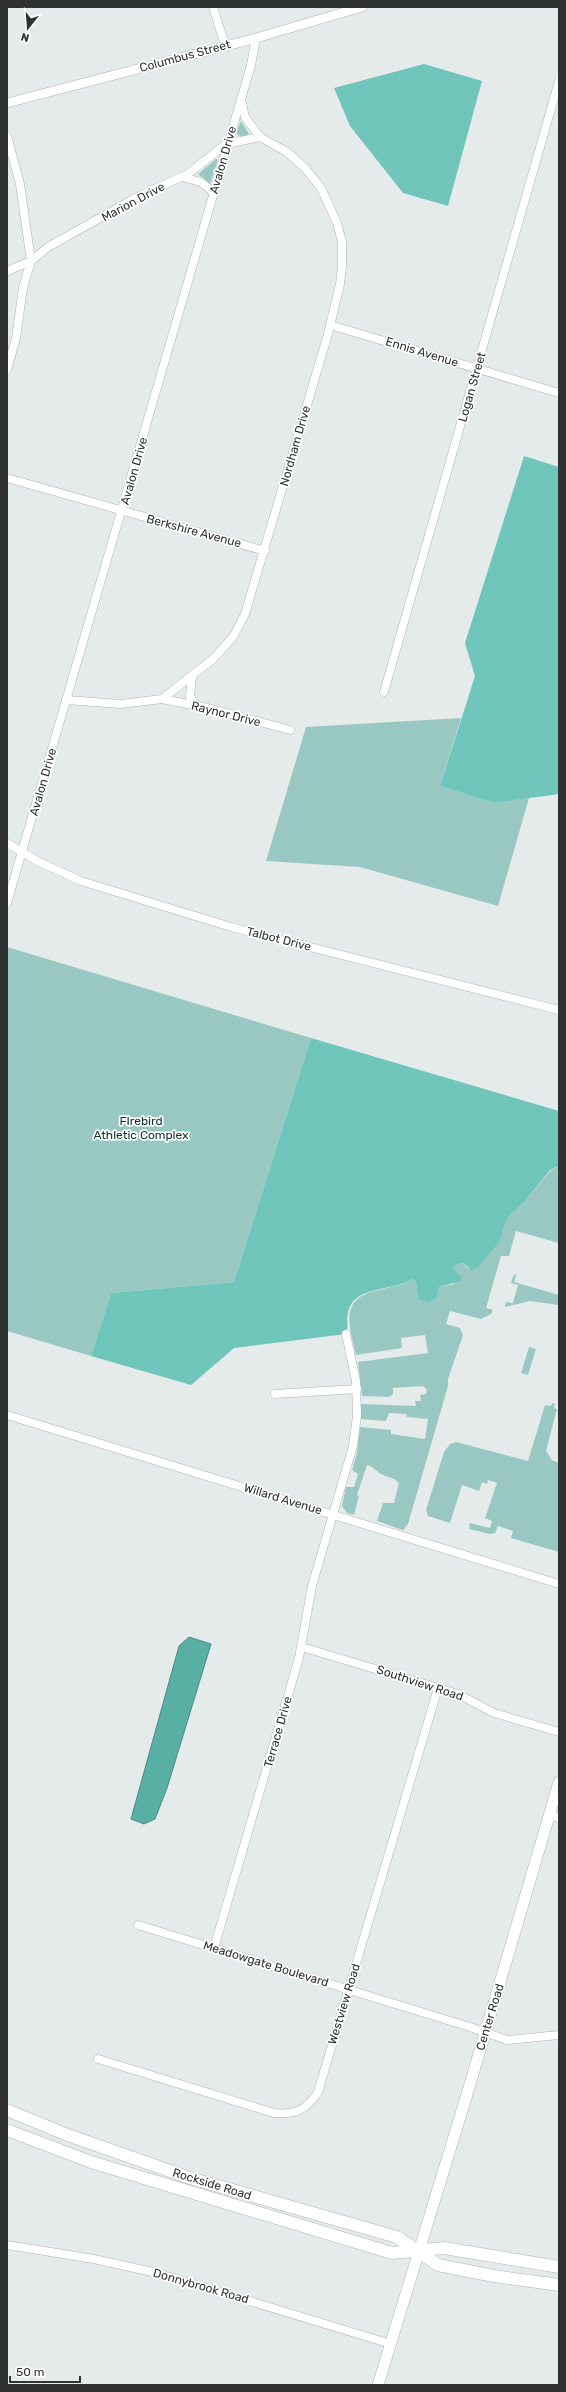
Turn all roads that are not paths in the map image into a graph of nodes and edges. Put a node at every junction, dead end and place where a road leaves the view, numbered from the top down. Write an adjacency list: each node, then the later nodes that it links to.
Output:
1 (213, 7): 4 (street)
2 (362, 7): 3 (street, Columbus Street)
3 (256, 38): 4 (street, Columbus Street); 6 (street, Avalon Drive)
4 (225, 45): 7 (street, Columbus Street)
5 (559, 81): 16 (street, Logan Street)
6 (240, 98): 9 (street, Nordham Drive); 10 (street, Avalon Drive)
7 (7, 103)
8 (7, 136): 13 (street)
9 (260, 137): 10 (street, Marion Drive); 15 (street, Nordham Drive)
10 (226, 144): 11 (street, Marion Drive); 12 (street, Avalon Drive)
11 (182, 177): 12 (street); 13 (street, Marion Drive)
12 (214, 193): 20 (street, Avalon Drive)
13 (31, 261): 14 (street, Marion Drive); 17 (street)
14 (7, 271)
15 (330, 325): 16 (street, Ennis Avenue); 21 (street, Nordham Drive)
16 (477, 369): 18 (street, Ennis Avenue); 23 (street, Logan Street)
17 (7, 370)
18 (559, 393)
19 (7, 478): 20 (street, Berkshire Avenue)
20 (122, 512): 21 (street, Berkshire Avenue); 25 (street, Avalon Drive)
21 (265, 551): 22 (street, Nordham Drive)
22 (192, 676): 24 (street, Nordham Drive); 26 (street)
23 (384, 692)
24 (162, 699): 25 (street); 26 (street, Raynor Drive)
25 (66, 700): 29 (street, Avalon Drive)
26 (197, 706): 27 (street, Raynor Drive)
27 (290, 730)
28 (7, 843): 29 (street, Talbot Drive)
29 (22, 853): 30 (street, Avalon Drive); 31 (street, Talbot Drive)
30 (7, 903)
31 (559, 1010)
32 (346, 1334): 33 (street, Terrace Drive)
33 (357, 1389): 34 (street); 36 (street, Terrace Drive)
34 (275, 1394)
35 (7, 1415): 36 (street, Willard Avenue)
36 (334, 1514): 37 (street, Willard Avenue); 38 (street, Terrace Drive)
37 (559, 1584)
38 (302, 1647): 39 (street, Southview Road); 44 (street, Terrace Drive)
39 (438, 1688): 40 (street, Southview Road); 45 (street, Westview Road)
40 (559, 1732)
41 (559, 1782): 42 (main road, Center Road)
42 (555, 1816): 46 (main road, Center Road)
43 (138, 1925): 44 (street, Meadowgate Boulevard)
44 (214, 1948): 45 (street, Meadowgate Boulevard)
45 (349, 1990): 46 (street, Meadowgate Boulevard); 48 (street, Westview Road)
46 (485, 2034): 47 (street, Meadowgate Boulevard); 52 (main road, Center Road)
47 (559, 2035)
48 (98, 2059)
49 (7, 2110): 52 (main road, Rockside Road)
50 (7, 2130): 52 (main road, Rockside Road)
51 (7, 2244): 55 (street, Donnybrook Road)
52 (419, 2250): 53 (main road, Rockside Road); 54 (main road, Rockside Road); 55 (main road, Center Road)
53 (559, 2268)
54 (559, 2285)
55 (391, 2344): 56 (main road, Center Road)
56 (378, 2385)

